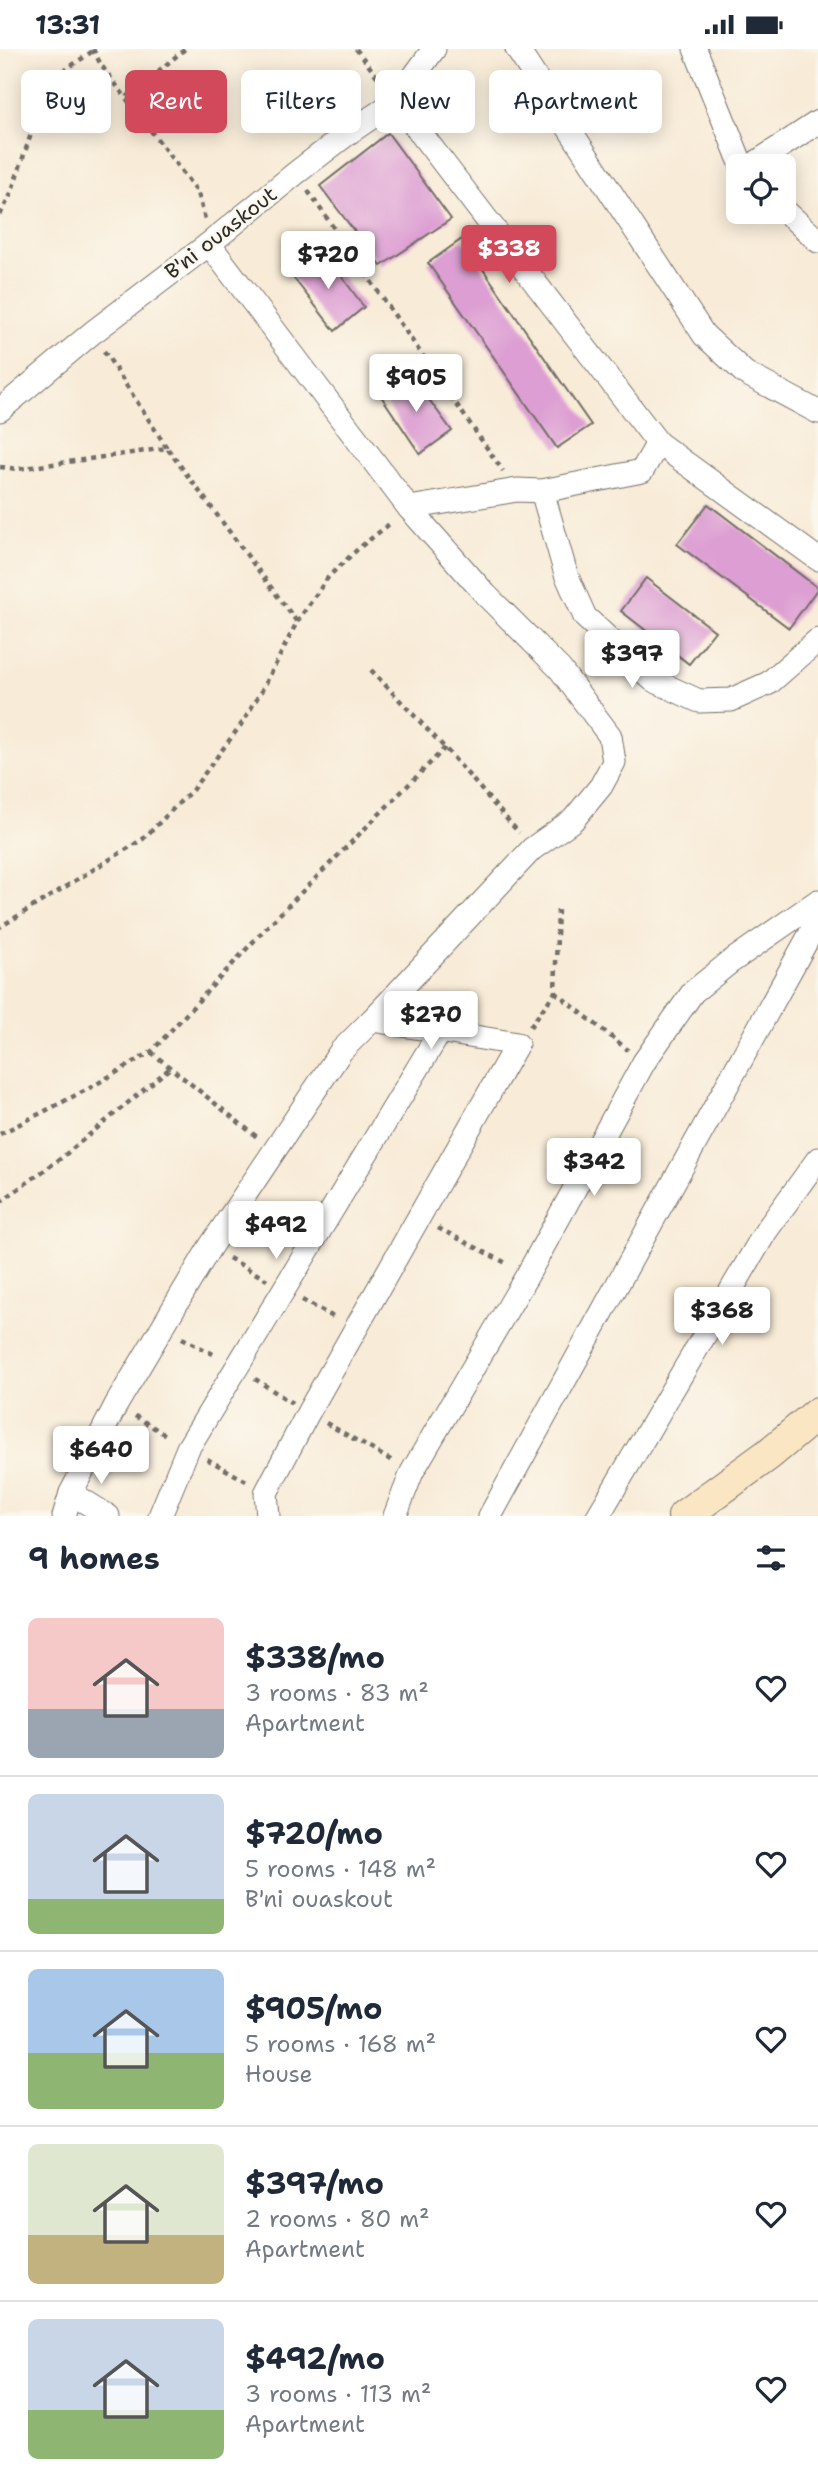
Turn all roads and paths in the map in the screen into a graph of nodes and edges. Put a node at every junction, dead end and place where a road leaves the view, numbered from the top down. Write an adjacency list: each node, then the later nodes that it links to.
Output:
1 (185, 49): 7 (path)
2 (356, 49): 9 (path)
3 (434, 49): 8 (street, B'ni ouaskout)
4 (517, 49): 24 (street)
5 (695, 49): 15 (street)
6 (93, 50): 10 (path); 18 (path)
7 (160, 70)
8 (419, 70)
9 (375, 74)
10 (125, 95)
11 (375, 115): 17 (street, B'ni ouaskout)
12 (818, 122): 16 (street)
13 (154, 133): 21 (path)
14 (420, 133): 25 (street)
15 (737, 154)
16 (769, 154)
17 (296, 173): 21 (street, B'ni ouaskout); 28 (path)
18 (0, 215)
19 (796, 221): 20 (street)
20 (818, 241)
21 (209, 244): 22 (street, B'ni ouaskout); 30 (street)
22 (92, 333): 23 (street, B'ni ouaskout); 26 (path)
23 (0, 410)
24 (818, 411)
25 (657, 443): 29 (street); 31 (street)
26 (167, 448): 27 (path); 32 (path)
27 (0, 467)
28 (517, 490): 29 (street); 30 (street)
29 (541, 491): 33 (street)
30 (409, 508): 32 (path); 36 (street)
31 (818, 559)
32 (297, 622): 40 (path)
33 (818, 640)
34 (372, 670): 35 (path)
35 (445, 748): 36 (path); 45 (path)
36 (533, 849): 42 (street)
37 (818, 901): 46 (street)
38 (558, 908): 41 (path)
39 (818, 920): 71 (street)
40 (0, 927)
41 (555, 992): 44 (path); 46 (path)
42 (372, 1020): 43 (street); 49 (street)
43 (441, 1030): 44 (street); 55 (street)
44 (517, 1044): 52 (street)
45 (151, 1052): 47 (path); 48 (path)
46 (644, 1062): 54 (street)
47 (170, 1068): 49 (path); 51 (path)
48 (0, 1134)
49 (274, 1150): 53 (street)
50 (818, 1159): 72 (street)
51 (0, 1202)
52 (417, 1217): 54 (path); 57 (street)
53 (210, 1247): 55 (path); 56 (street)
54 (527, 1274): 63 (street)
55 (284, 1290): 57 (path); 58 (street)
56 (162, 1327): 58 (path); 59 (street)
57 (355, 1329): 60 (street)
58 (237, 1367): 60 (path); 62 (street)
59 (116, 1405): 62 (path); 64 (street)
60 (308, 1413): 63 (path); 65 (street)
61 (818, 1413): 73 (street)
62 (188, 1448): 65 (path); 68 (street)
63 (412, 1472): 70 (street)
64 (71, 1493): 66 (street); 67 (street)
65 (266, 1493): 69 (street)
66 (64, 1516)
67 (108, 1516)
68 (160, 1516)
69 (268, 1516)
70 (395, 1516)
71 (490, 1516)
72 (598, 1516)
73 (684, 1516)

